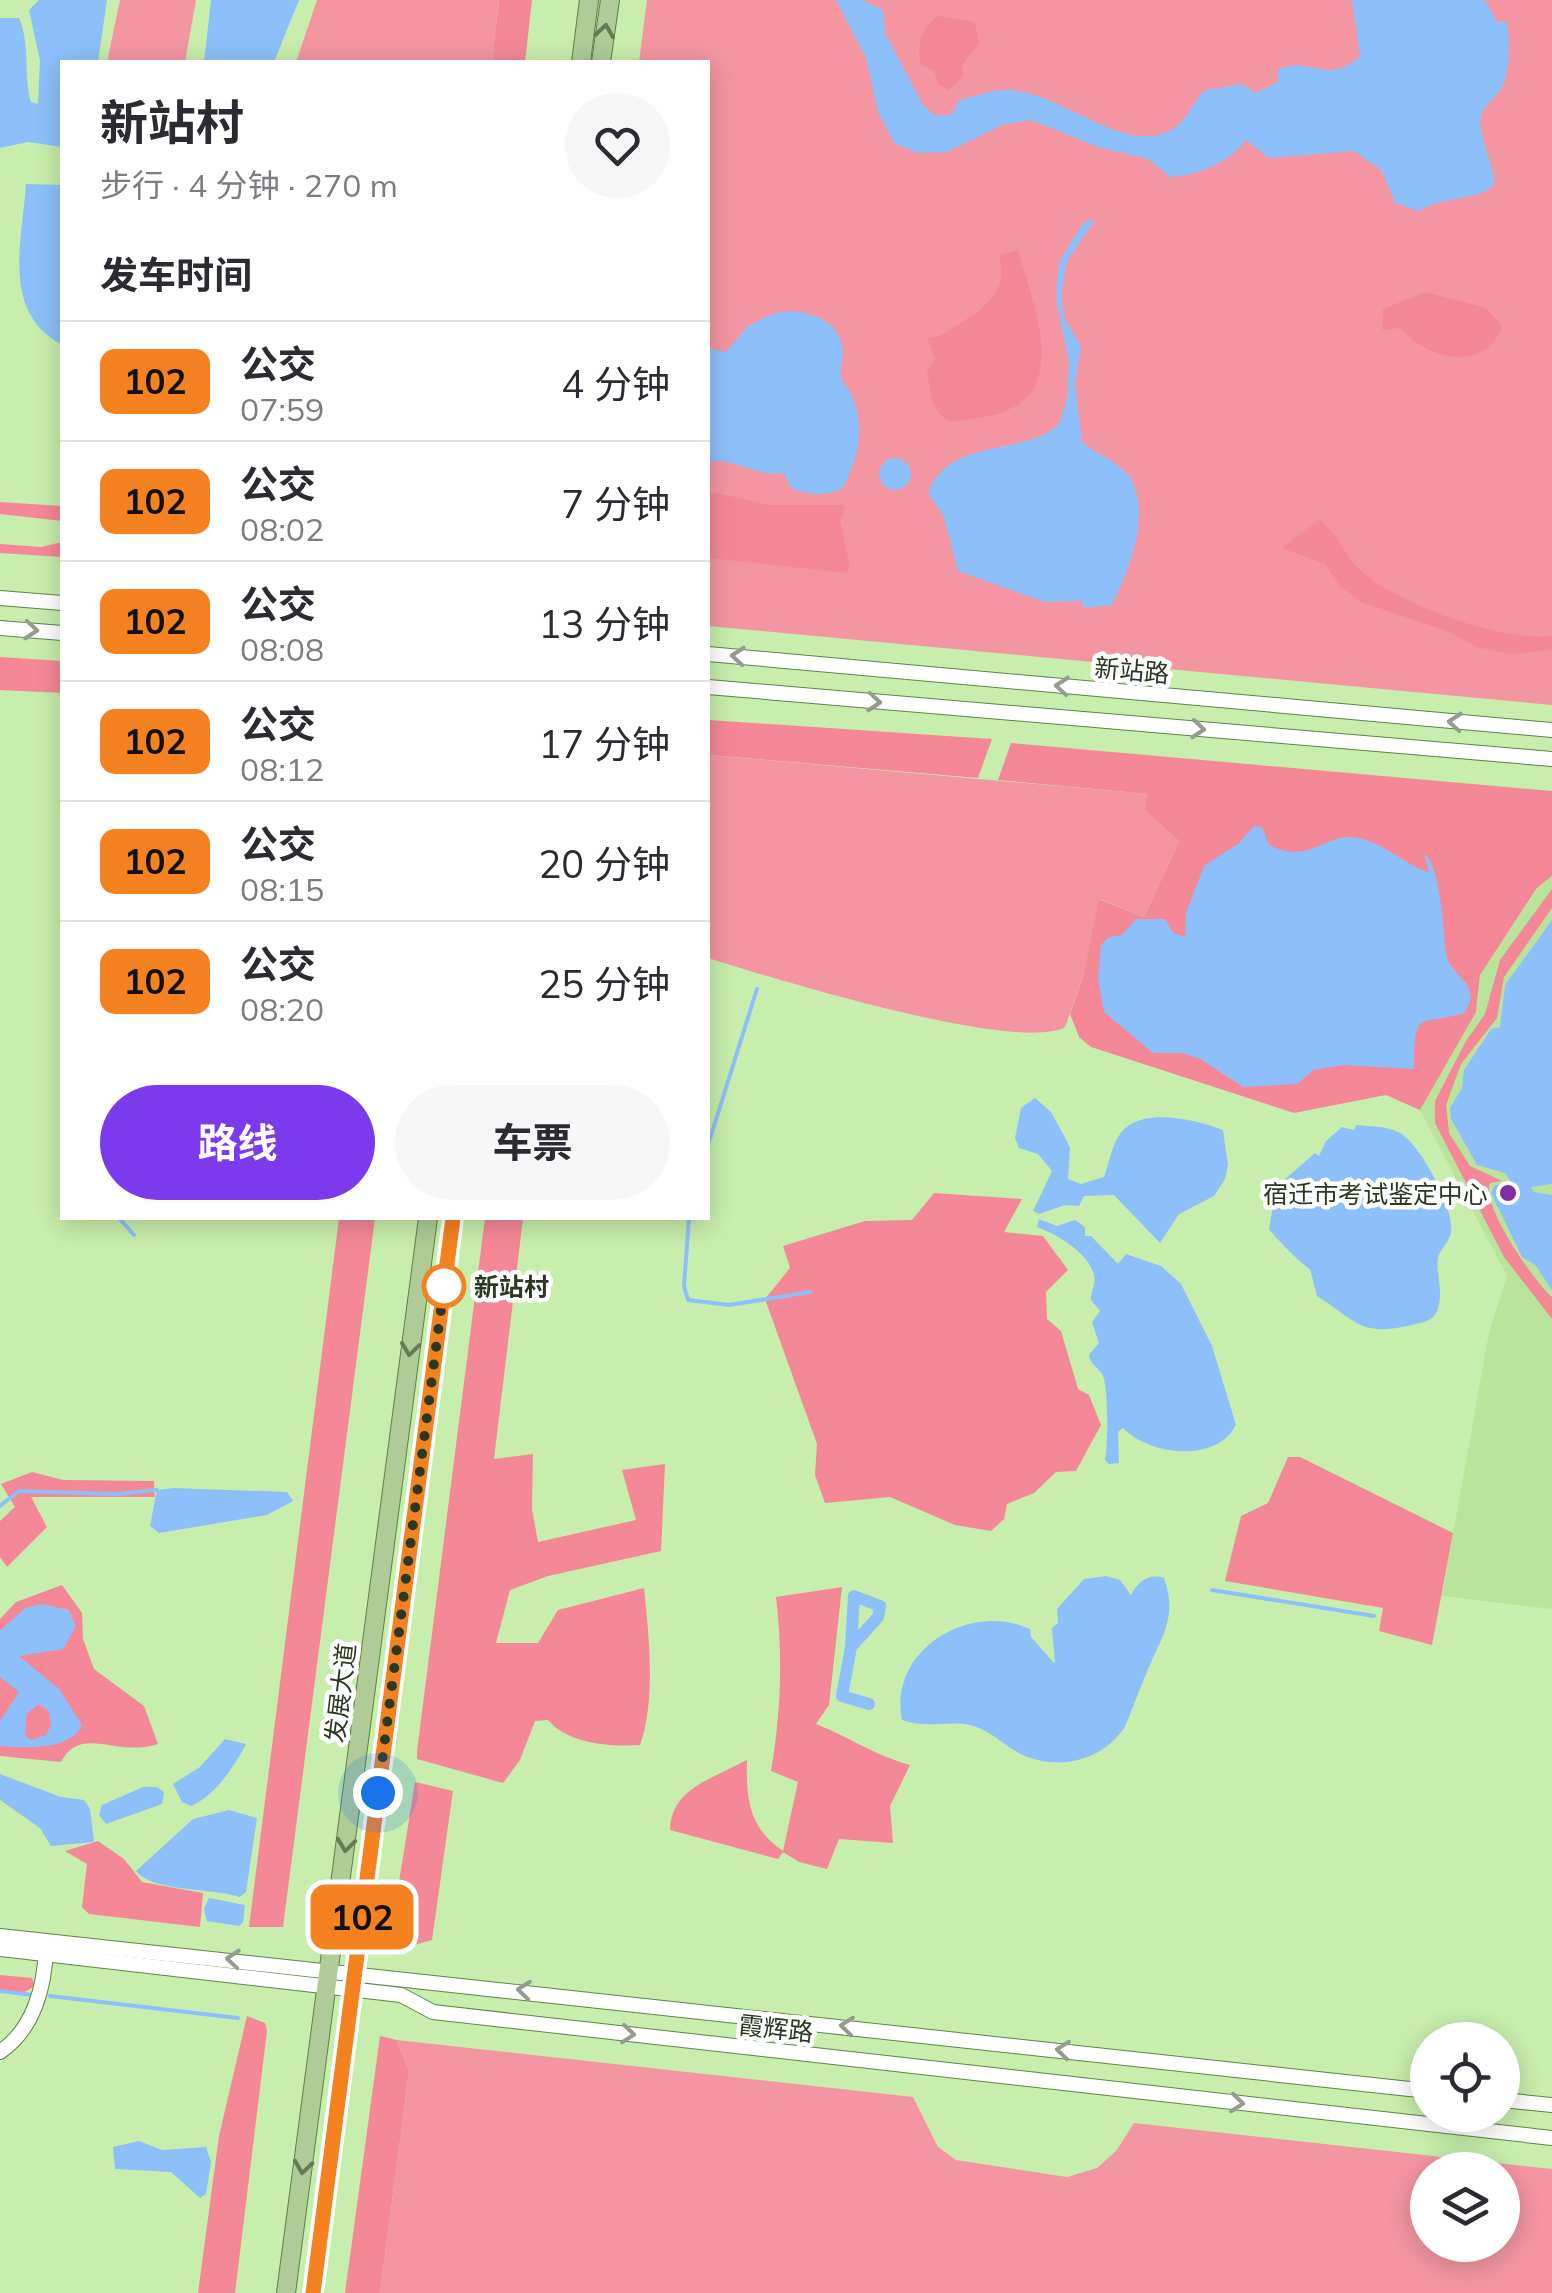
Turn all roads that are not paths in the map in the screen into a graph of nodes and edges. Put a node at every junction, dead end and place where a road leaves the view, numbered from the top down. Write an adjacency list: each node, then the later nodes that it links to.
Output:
1 (589, 0): 3 (main road)
2 (610, 0): 4 (main road, one-way to 2)
3 (580, 60)
4 (601, 60)
5 (0, 598): 6 (street)
6 (60, 603)
7 (0, 628): 8 (street, one-way to 8)
8 (60, 633)
9 (710, 654): 11 (street, 新站路, one-way to 9)
10 (710, 688): 12 (street, one-way to 12)
11 (1552, 730)
12 (1552, 760)
13 (428, 1220): 18 (main road, 发展大道, one-way to 18)
14 (453, 1220): 19 (main road, 发展大道)
15 (0, 1936): 16 (street, 霞辉路)
16 (46, 1948): 17 (street, 霞辉路); 18 (street, 霞辉路); 20 (street)
17 (0, 1949)
18 (328, 1977): 19 (street, 霞辉路); 25 (main road, 发展大道, one-way to 25)
19 (354, 1980): 21 (street, 霞辉路, one-way to 19); 24 (street, 霞辉路, one-way to 24); 26 (main road, 发展大道)
20 (0, 2052)
21 (1410, 2089)
22 (1520, 2102): 23 (street)
23 (1552, 2105)
24 (1552, 2138)
25 (286, 2293)
26 (312, 2293)

